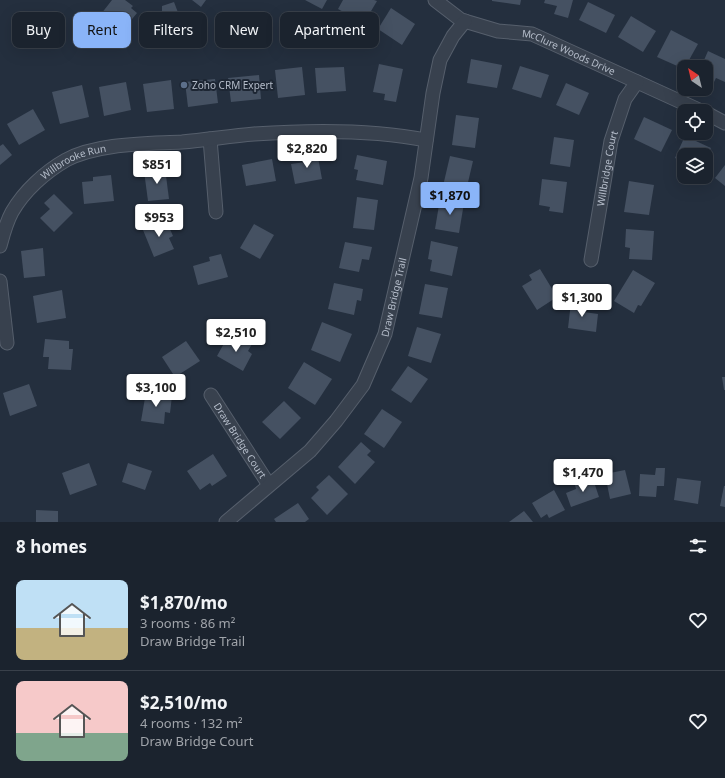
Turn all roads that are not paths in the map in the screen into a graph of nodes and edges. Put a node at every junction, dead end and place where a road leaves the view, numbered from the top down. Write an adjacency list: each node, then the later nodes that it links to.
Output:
1 (435, 0): 2 (street, McClure Woods Drive)
2 (465, 21): 3 (street, McClure Woods Drive); 8 (street, Draw Bridge Trail)
3 (637, 82): 4 (street, McClure Woods Drive); 11 (street, Willbridge Court)
4 (686, 104)
5 (713, 117): 6 (street)
6 (725, 123)
7 (210, 139): 8 (street, Willbrooke Run); 9 (street); 10 (street, Willbrooke Run)
8 (426, 140): 15 (street, Draw Bridge Trail)
9 (216, 212)
10 (0, 246)
11 (591, 260)
12 (0, 282): 13 (street)
13 (7, 343)
14 (211, 395): 15 (street, Draw Bridge Court)
15 (269, 485): 16 (street, Draw Bridge Trail)
16 (226, 522)

